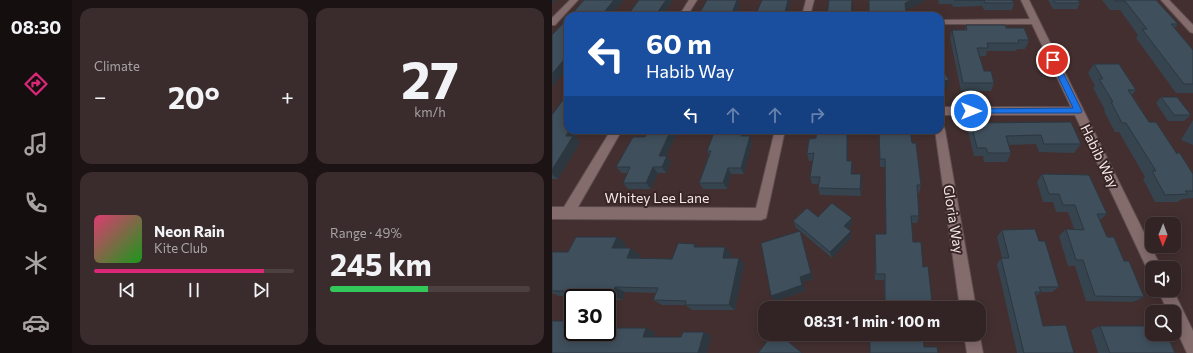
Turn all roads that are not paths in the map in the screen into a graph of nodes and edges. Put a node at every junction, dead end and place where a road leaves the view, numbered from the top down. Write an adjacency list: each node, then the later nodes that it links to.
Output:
1 (574, 0): 10 (street)
2 (693, 0): 6 (street)
3 (810, 0): 7 (street)
4 (1025, 0): 8 (street, Habib Way)
5 (1165, 0): 11 (street)
6 (686, 12)
7 (807, 12)
8 (1035, 21): 9 (street); 12 (street, Habib Way)
9 (944, 22)
10 (552, 23)
11 (1193, 30)
12 (1078, 111): 13 (street); 19 (street, Habib Way)
13 (944, 112)
14 (615, 134): 18 (street)
15 (779, 134): 18 (street, Whitey Lee Lane)
16 (941, 134): 21 (street, Gloria Way)
17 (552, 213): 18 (street, Whitey Lee Lane)
18 (568, 213)
19 (1151, 261)
20 (1168, 297): 23 (street)
21 (967, 301)
22 (973, 341): 24 (street)
23 (1193, 348)
24 (975, 353)

